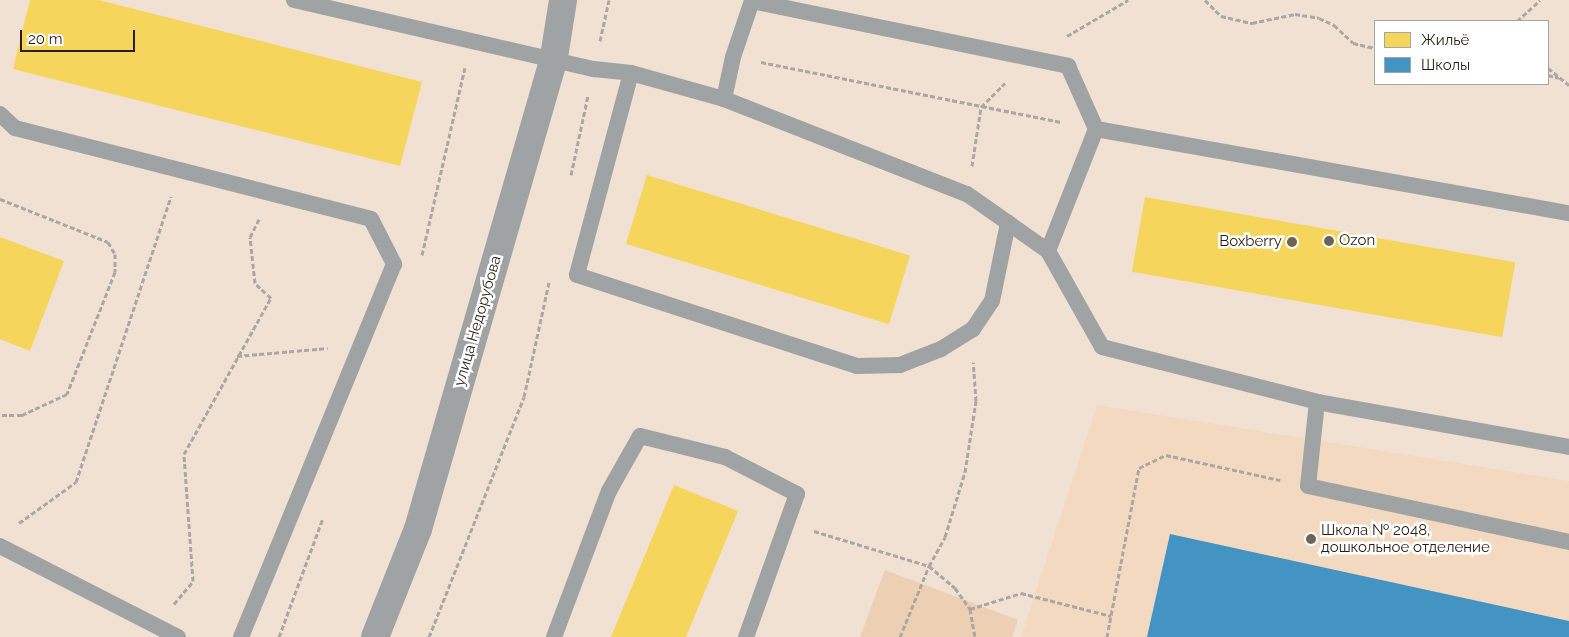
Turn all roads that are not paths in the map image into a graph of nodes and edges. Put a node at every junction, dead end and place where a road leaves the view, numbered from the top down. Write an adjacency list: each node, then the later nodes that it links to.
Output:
1 (294, 0): 4 (lane)
2 (563, 0): 4 (street, улица Недорубова)
3 (752, 0): 6 (lane); 8 (lane)
4 (554, 57): 5 (lane); 18 (street, улица Недорубова)
5 (631, 73): 6 (lane); 10 (lane)
6 (724, 99): 10 (lane)
7 (0, 114): 17 (lane)
8 (1096, 129): 9 (lane); 11 (lane)
9 (1569, 213)
10 (1008, 223): 11 (lane)
11 (1048, 251): 12 (lane)
12 (1317, 402): 13 (lane); 14 (lane)
13 (1569, 447)
14 (1569, 542)
15 (0, 546): 16 (lane)
16 (178, 637)
17 (241, 637)
18 (375, 637)
19 (554, 637): 20 (lane)
20 (746, 637)

